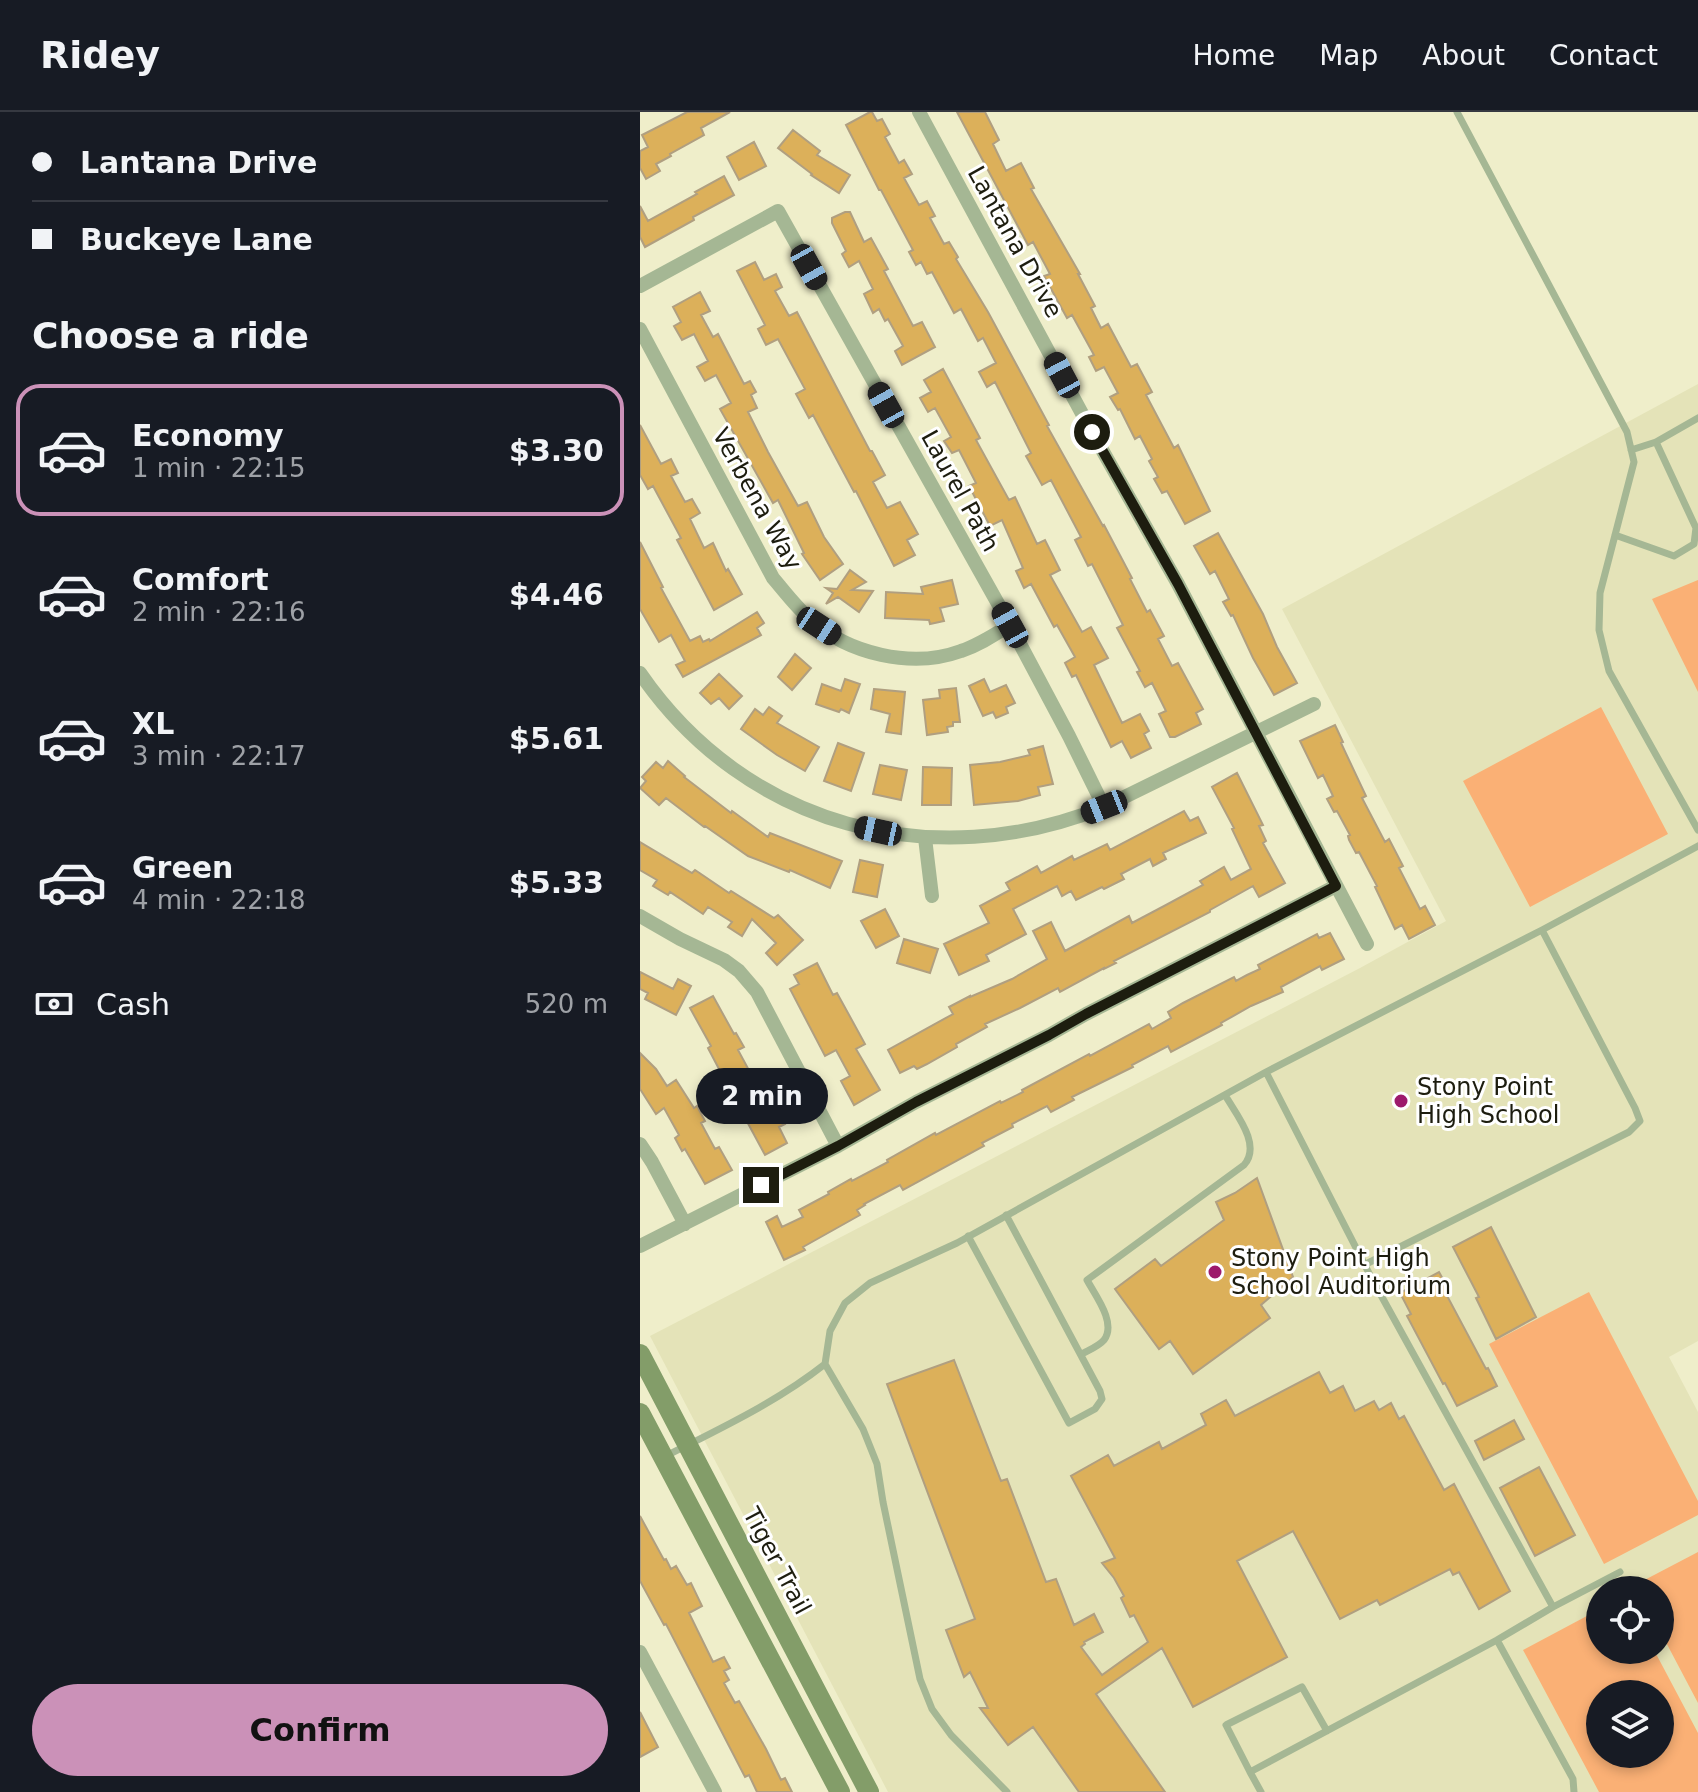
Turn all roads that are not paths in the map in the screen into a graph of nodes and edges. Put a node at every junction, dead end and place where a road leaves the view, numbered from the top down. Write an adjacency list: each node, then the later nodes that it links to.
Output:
1 (919, 112): 12 (street, Lantana Drive)
2 (1457, 112): 7 (lane)
3 (640, 286): 9 (street, Laurel Path)
4 (640, 329): 9 (street, Verbena Way)
5 (1698, 418): 6 (lane)
6 (1656, 442): 7 (lane); 8 (lane)
7 (1631, 450): 8 (lane)
8 (1615, 535): 14 (lane)
9 (1010, 625): 13 (street, Laurel Path)
10 (640, 673): 15 (street)
11 (1314, 704): 12 (street)
12 (1257, 732): 13 (street); 17 (street, Lantana Drive)
13 (1104, 807): 15 (street)
14 (1698, 830)
15 (925, 838): 18 (street)
16 (1698, 846): 20 (lane)
17 (1336, 886): 21 (street, Lantana Drive); 25 (street)
18 (932, 896)
19 (640, 916): 25 (street)
20 (1542, 930): 22 (lane); 30 (lane)
21 (1367, 944)
22 (1266, 1072): 23 (lane); 30 (lane)
23 (1225, 1095): 26 (lane); 32 (lane)
24 (640, 1144): 27 (street)
25 (838, 1146): 27 (street)
26 (1006, 1215): 28 (lane); 32 (lane)
27 (685, 1224): 29 (street)
28 (968, 1236): 32 (lane); 33 (lane)
29 (640, 1246)
30 (1364, 1265): 38 (lane)
31 (640, 1354): 35 (street, Tiger Trail)
32 (1082, 1354)
33 (825, 1364): 35 (lane); 48 (lane)
34 (640, 1413): 36 (street)
35 (686, 1446): 36 (lane); 47 (street, Tiger Trail)
36 (663, 1458): 46 (street)
37 (1620, 1572): 38 (lane)
38 (1553, 1607): 39 (lane)
39 (1497, 1640): 43 (lane); 50 (lane)
40 (640, 1652): 41 (street)
41 (655, 1679): 42 (street); 45 (street)
42 (640, 1686)
43 (1327, 1731): 44 (lane); 44 (lane)
44 (1250, 1772): 49 (lane)
45 (715, 1792)
46 (840, 1792)
47 (869, 1792)
48 (1007, 1792)
49 (1261, 1792)
50 (1574, 1792)

